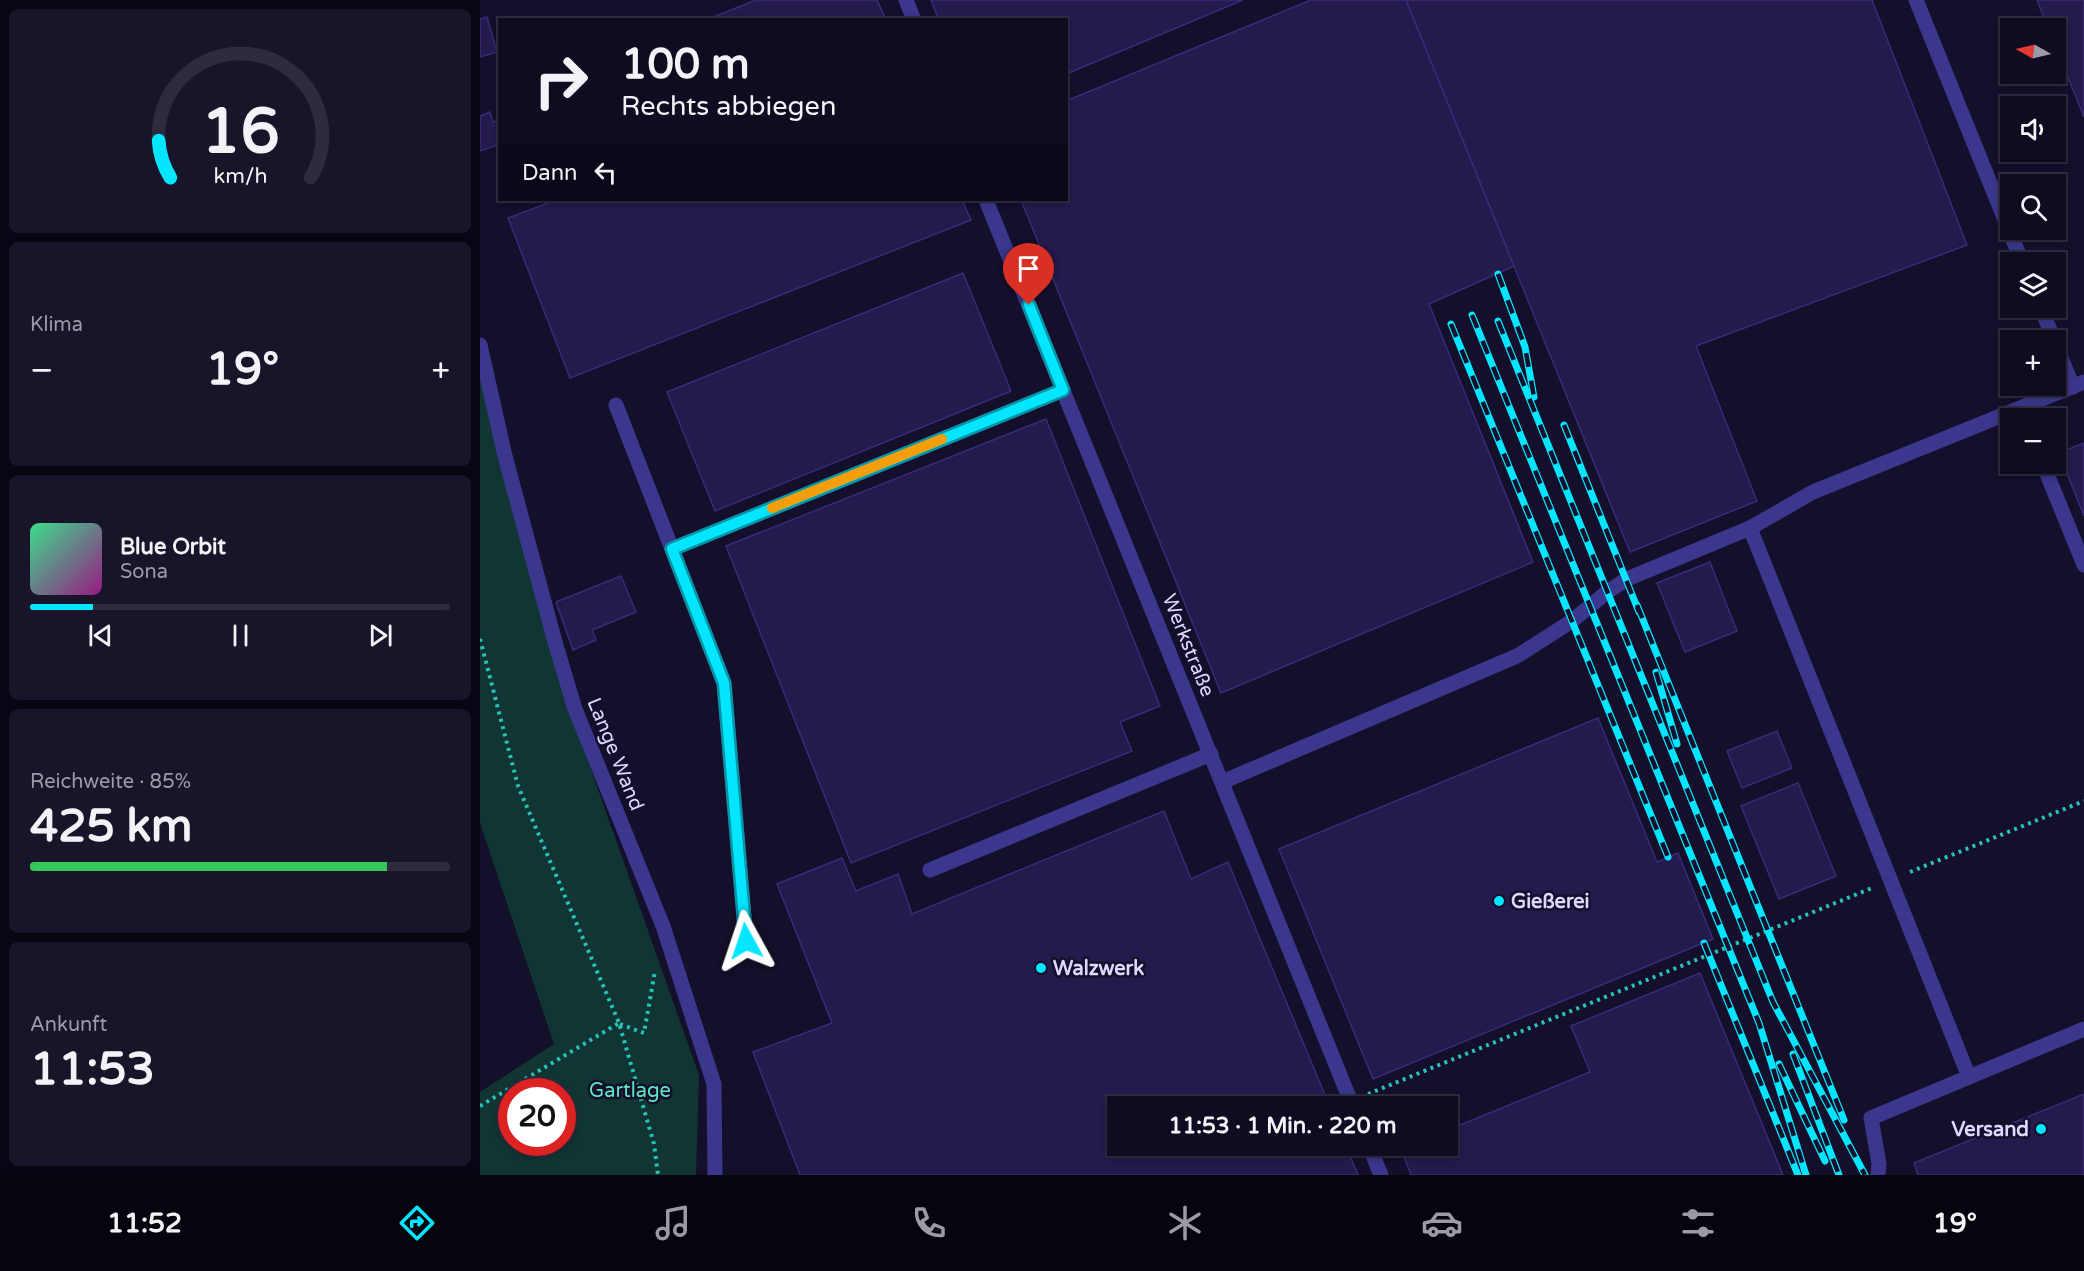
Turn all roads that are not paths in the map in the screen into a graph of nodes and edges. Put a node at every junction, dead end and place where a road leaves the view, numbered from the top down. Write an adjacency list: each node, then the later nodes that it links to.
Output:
1 (906, 0): 3 (street)
2 (1916, 0): 5 (street)
3 (913, 18)
4 (986, 201): 9 (street, Werkstraße)
5 (2018, 252)
6 (480, 345): 25 (street, Lange Wand)
7 (2066, 363): 8 (street)
8 (2078, 384): 11 (street)
9 (1063, 390): 15 (street); 17 (street, Werkstraße)
10 (616, 405): 15 (street)
11 (2032, 408)
12 (2000, 421): 14 (street)
13 (2047, 474): 16 (street)
14 (1750, 528): 18 (street); 22 (street)
15 (672, 549): 20 (street)
16 (2084, 565)
17 (1211, 754): 18 (street, Werkstraße); 19 (street)
18 (1221, 782): 23 (street, Werkstraße)
19 (930, 870)
20 (746, 941)
21 (2084, 1029): 22 (street)
22 (1969, 1077): 27 (street)
23 (1349, 1096)
24 (1373, 1156): 26 (street)
25 (715, 1175)
26 (1381, 1175)
27 (1878, 1175)

